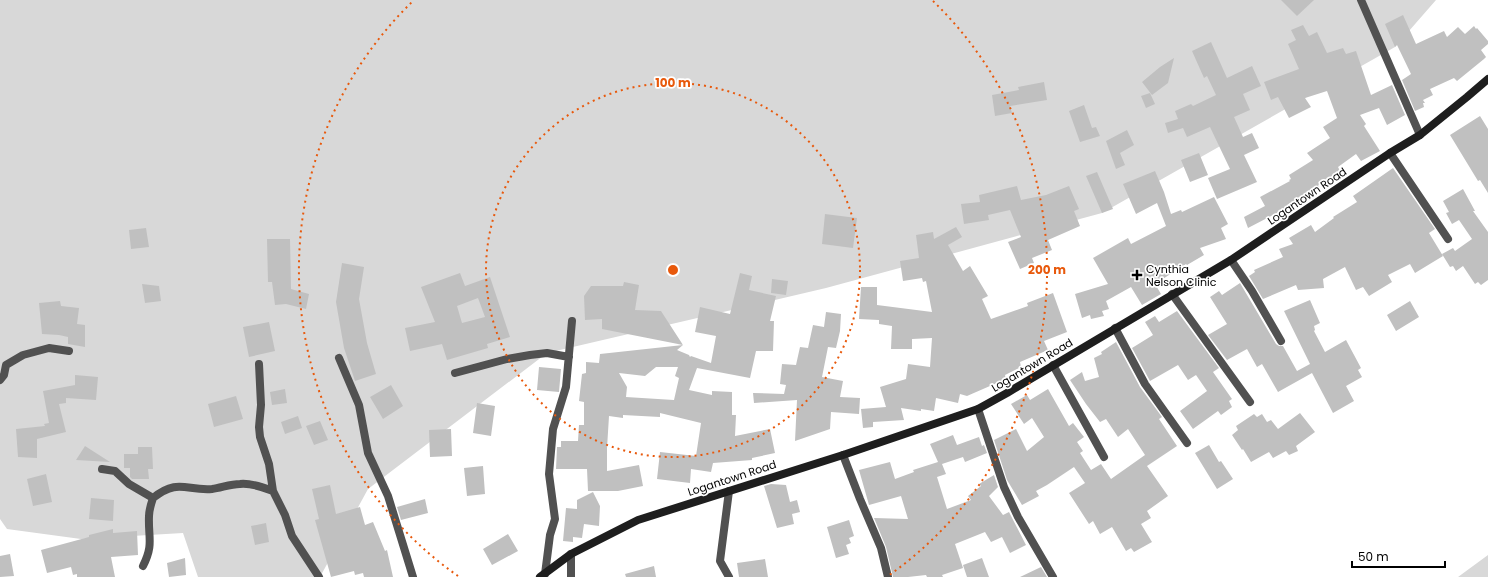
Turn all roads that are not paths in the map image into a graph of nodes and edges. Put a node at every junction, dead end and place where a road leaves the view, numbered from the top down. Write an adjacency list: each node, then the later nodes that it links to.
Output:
1 (1361, 0): 3 (street)
2 (1488, 79): 3 (street, Logantown Road)
3 (1420, 135): 4 (street, Logantown Road)
4 (1390, 153): 5 (street); 6 (street, Logantown Road)
5 (1448, 238)
6 (1231, 260): 7 (street, Logantown Road); 10 (street)
7 (1172, 294): 9 (street, Logantown Road); 18 (street)
8 (572, 321): 12 (street)
9 (1115, 328): 15 (street, Logantown Road); 20 (street)
10 (1281, 341)
11 (69, 350): 17 (street)
12 (569, 357): 16 (street); 29 (street)
13 (339, 358): 31 (street)
14 (259, 364): 24 (street)
15 (1053, 365): 19 (street, Logantown Road); 22 (street)
16 (455, 373)
17 (0, 380)
18 (1250, 402)
19 (978, 409): 21 (street, Logantown Road); 35 (street)
20 (1187, 442)
21 (843, 455): 25 (street, Logantown Road); 34 (street)
22 (1104, 457)
23 (102, 469): 26 (street)
24 (273, 491): 26 (street); 30 (street)
25 (729, 491): 27 (street, Logantown Road); 33 (street)
26 (153, 498): 28 (street)
27 (571, 554): 29 (street, Logantown Road); 32 (street)
28 (143, 566)
29 (542, 575)
30 (319, 577)
31 (414, 577)
32 (571, 577)
33 (729, 577)
34 (888, 577)
35 (1054, 577)

